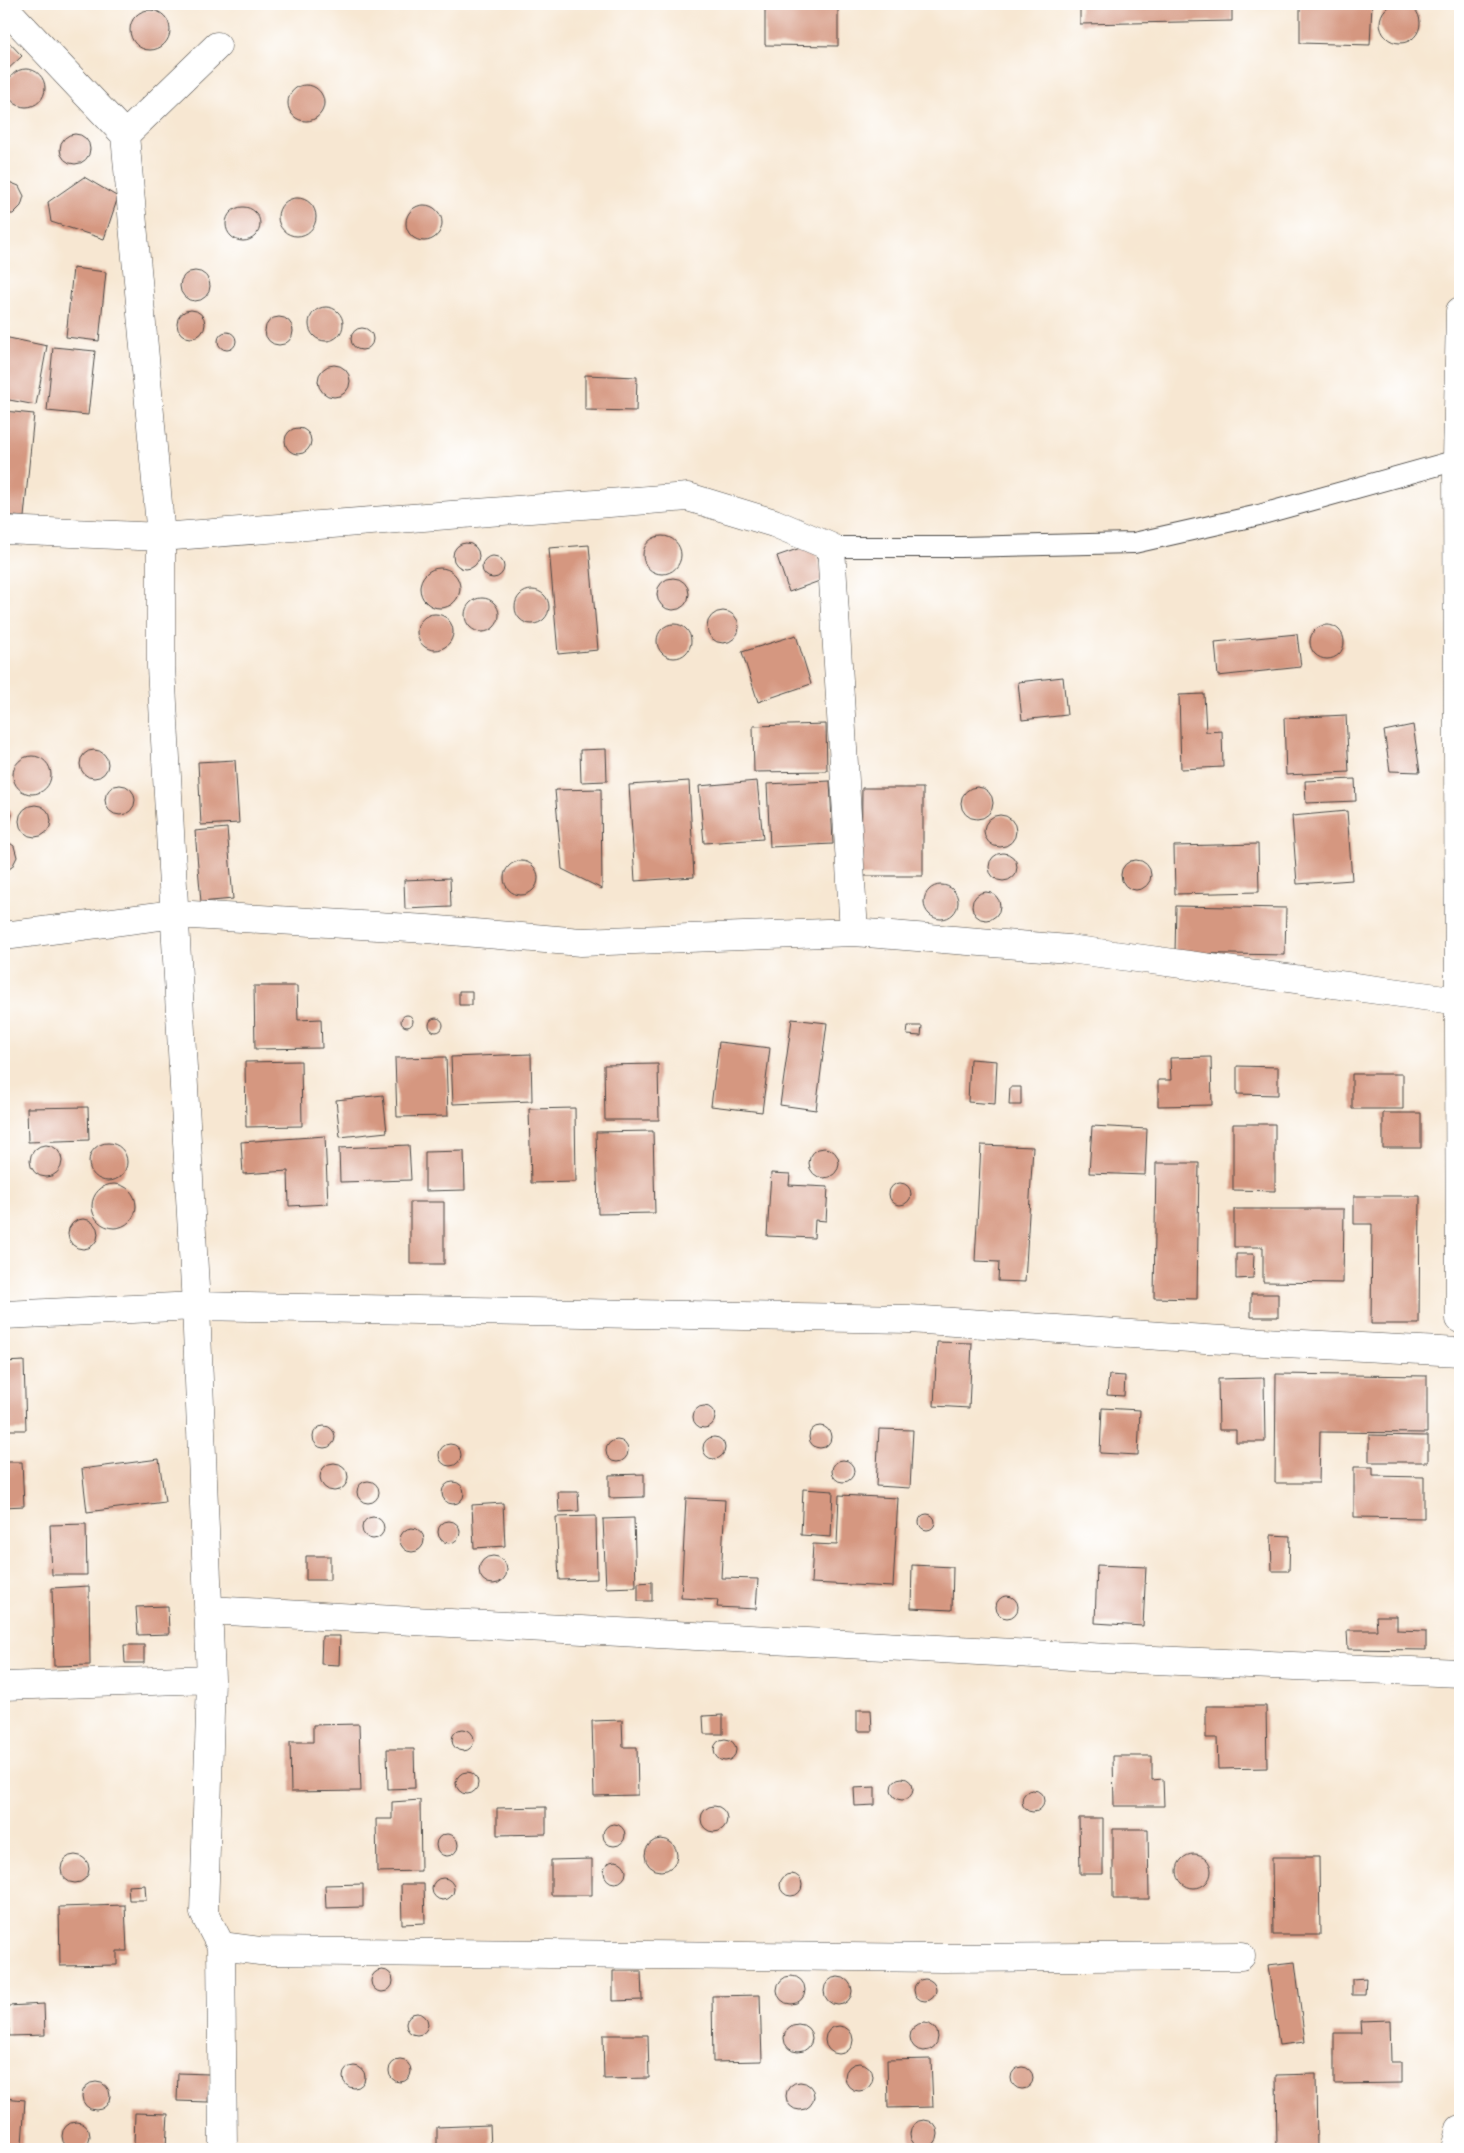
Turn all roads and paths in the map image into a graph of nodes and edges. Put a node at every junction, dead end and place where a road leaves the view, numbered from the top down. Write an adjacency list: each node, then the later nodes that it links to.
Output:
1 (4, 7): 3 (street)
2 (217, 46): 3 (street)
3 (125, 135): 7 (street)
4 (1460, 311): 5 (street)
5 (1457, 460): 8 (lane); 12 (street)
6 (4, 530): 7 (street)
7 (161, 537): 8 (street); 9 (street)
8 (831, 547): 10 (street)
9 (175, 914): 10 (street); 11 (street); 13 (street)
10 (854, 932): 12 (street)
11 (4, 936)
12 (1459, 1000): 15 (street)
13 (196, 1306): 14 (street); 16 (street); 17 (street)
14 (4, 1315)
15 (1460, 1319)
16 (1460, 1352)
17 (208, 1610): 18 (street); 19 (street)
18 (1460, 1673)
19 (211, 1679): 20 (street); 21 (street)
20 (4, 1686)
21 (221, 1946): 22 (street); 24 (street)
22 (1241, 1956)
23 (1460, 2129): 25 (street)
24 (223, 2149)
25 (1455, 2149)

